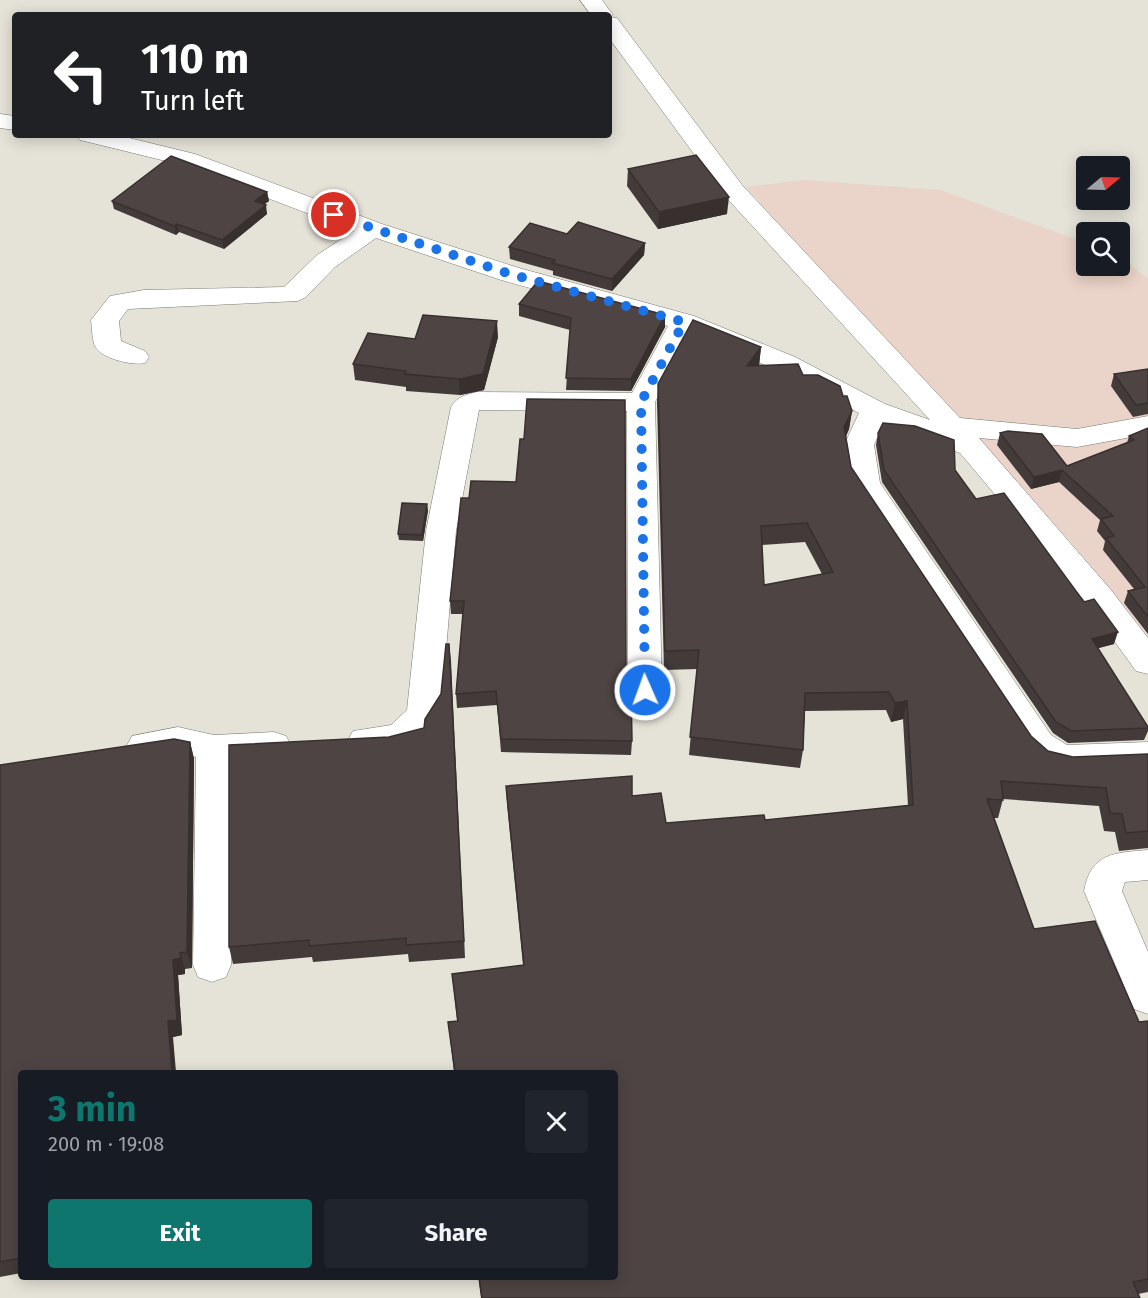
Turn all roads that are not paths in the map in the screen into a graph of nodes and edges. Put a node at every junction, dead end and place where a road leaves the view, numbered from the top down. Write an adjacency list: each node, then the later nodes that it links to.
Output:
1 (612, 28): 9 (street)
2 (100, 138): 3 (street)
3 (373, 229): 4 (street); 5 (street)
4 (684, 322): 6 (street); 7 (street)
5 (135, 357)
6 (641, 402): 11 (street); 12 (street)
7 (875, 410): 9 (street); 14 (street)
8 (1148, 425): 9 (street)
9 (960, 436): 10 (street)
10 (1148, 662)
11 (645, 690)
12 (214, 748): 13 (street); 16 (street)
13 (118, 749)
14 (1148, 756)
15 (1148, 865): 17 (street)
16 (212, 965)
17 (1148, 997)

